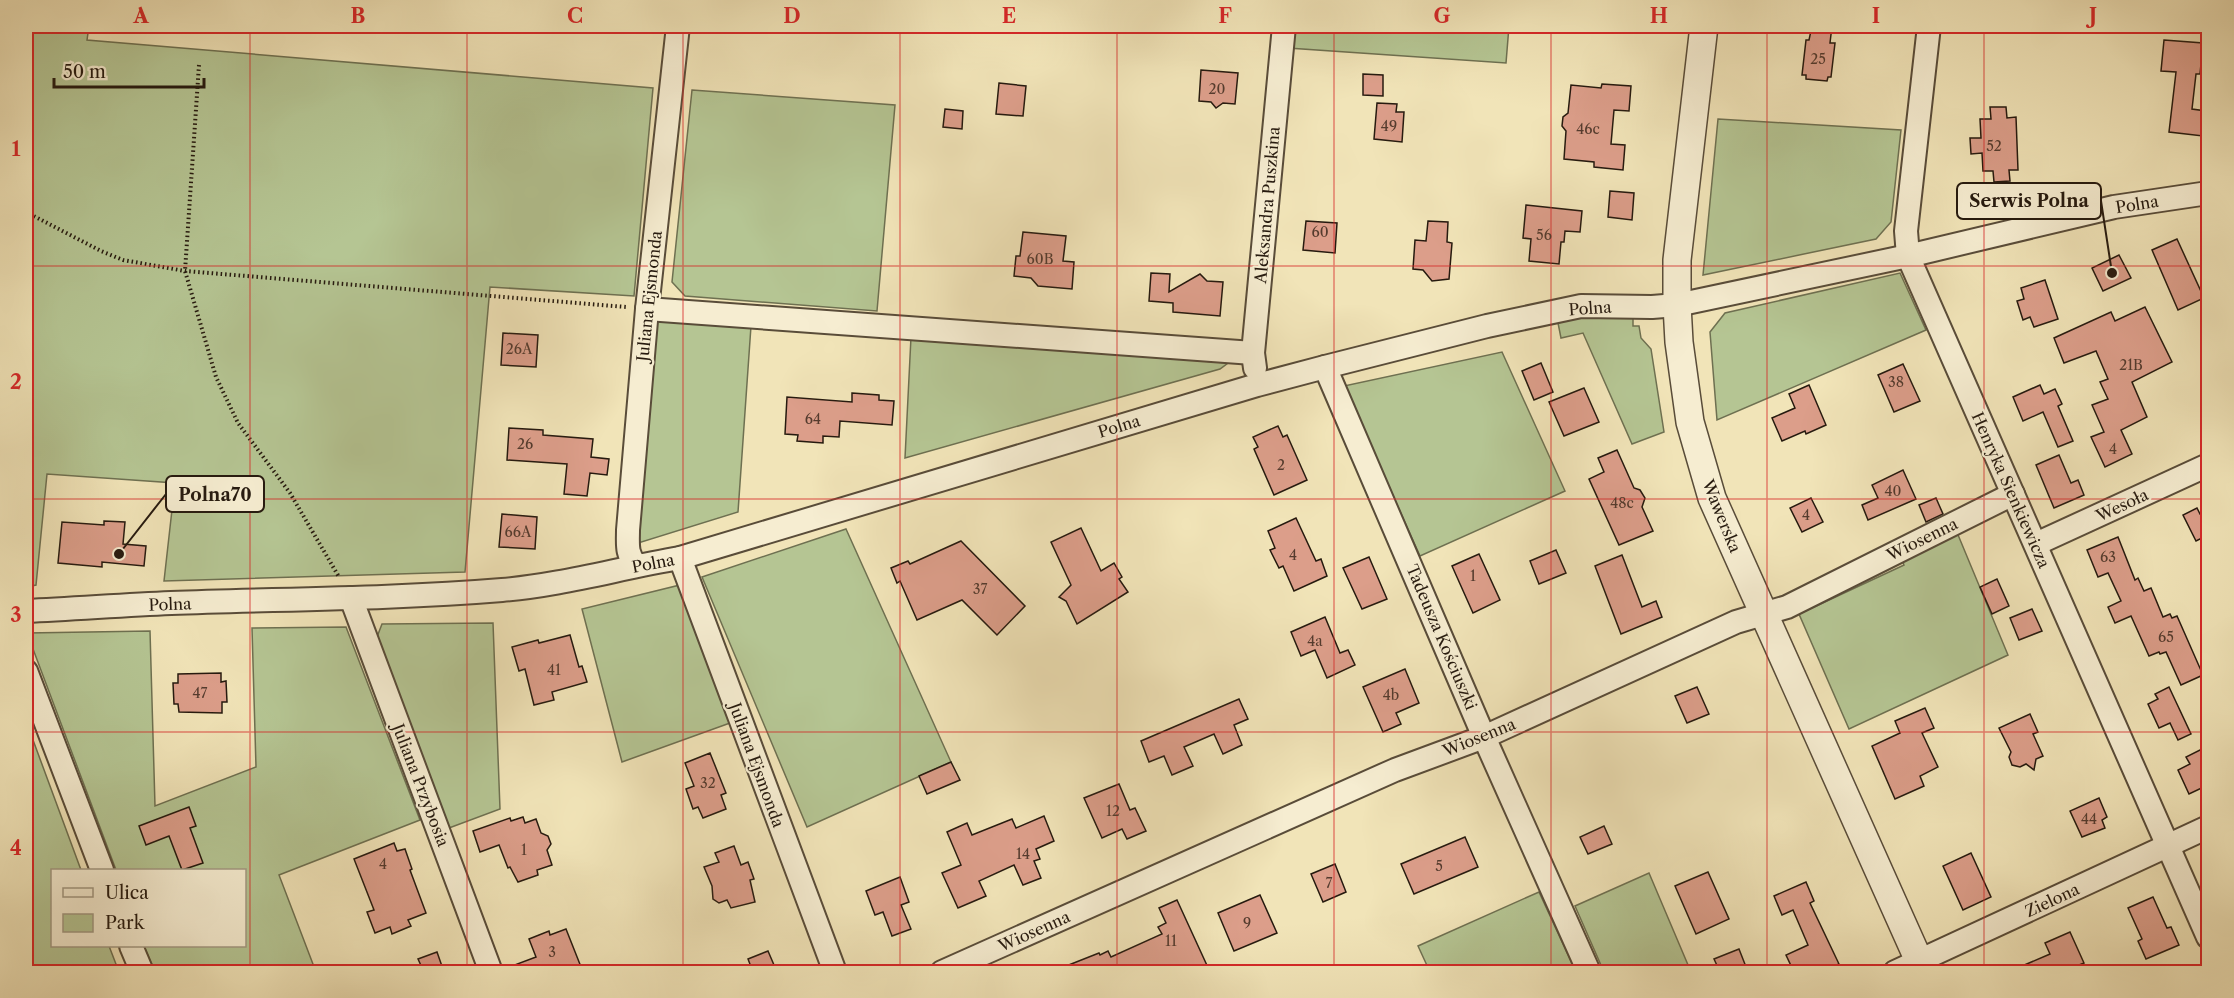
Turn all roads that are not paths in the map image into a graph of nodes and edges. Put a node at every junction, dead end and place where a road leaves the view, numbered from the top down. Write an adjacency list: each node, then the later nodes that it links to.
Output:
1 (678, 26): 8 (street, Juliana Ejsmonda)
2 (1284, 26): 9 (street, Aleksandra Puszkina)
3 (1704, 26): 7 (street, Wawerska)
4 (1929, 26): 6 (street, Henryka Sienkiewicza)
5 (2208, 193): 6 (street, Polna)
6 (1908, 256): 7 (street, Polna); 13 (street, Henryka Sienkiewicza)
7 (1677, 305): 10 (street, Polna); 19 (street, Wawerska)
8 (647, 309): 9 (street); 16 (street, Juliana Ejsmonda)
9 (1253, 353): 11 (street, Aleksandra Puszkina)
10 (1325, 367): 11 (street, Polna); 21 (street, Tadeusza Kościuszki)
11 (1257, 385): 15 (street, Polna)
12 (2208, 465): 14 (street, Wesoła)
13 (2013, 494): 14 (street, Henryka Sienkiewicza); 19 (street, Wiosenna)
14 (2036, 544): 23 (street, Henryka Sienkiewicza)
15 (680, 558): 16 (street, Polna); 30 (street, Juliana Ejsmonda)
16 (636, 565): 17 (street, Polna)
17 (351, 598): 18 (street, Polna); 29 (street, Juliana Przybosia)
18 (26, 611)
19 (1764, 612): 21 (street, Wiosenna); 27 (street, Wawerska)
20 (26, 672): 24 (street)
21 (1484, 737): 31 (street, Wiosenna); 32 (street, Tadeusza Kościuszki)
22 (2208, 826): 23 (street, Zielona)
23 (2168, 845): 25 (street, Henryka Sienkiewicza); 27 (street, Zielona)
24 (102, 869)
25 (2208, 937)
26 (132, 947): 28 (street)
27 (1913, 969)
28 (142, 972)
29 (491, 972)
30 (835, 972)
31 (942, 972)
32 (1589, 972)

